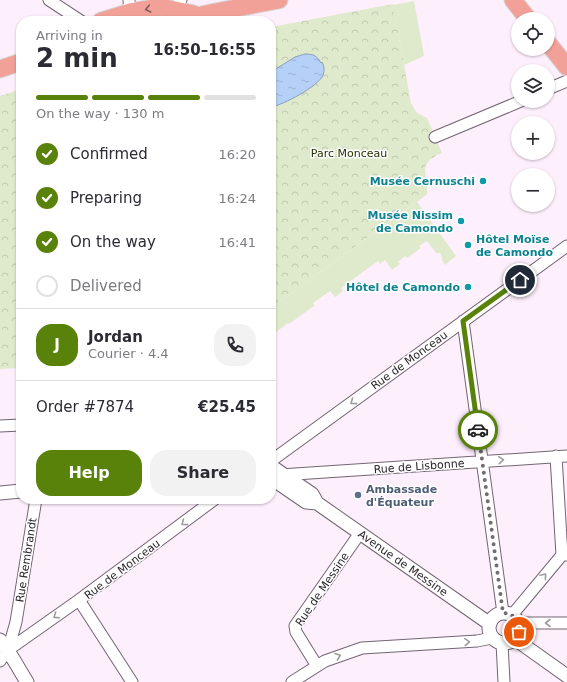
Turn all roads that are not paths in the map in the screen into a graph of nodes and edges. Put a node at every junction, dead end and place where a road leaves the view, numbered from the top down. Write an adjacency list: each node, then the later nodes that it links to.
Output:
1 (49, 0): 7 (street)
2 (279, 0): 6 (main road)
3 (513, 0): 5 (main road)
4 (129, 11): 6 (main road, one-way to 4); 8 (main road)
5 (522, 12)
6 (174, 13)
7 (73, 16)
8 (115, 16)
9 (555, 52): 11 (main road)
10 (16, 64): 12 (main road)
11 (567, 67)
12 (0, 69)
13 (567, 81): 14 (street)
14 (555, 87)
15 (511, 105): 16 (street)
16 (435, 137)
17 (566, 248): 18 (street, Rue de Monceau)
18 (463, 321): 22 (street, Rue de Monceau, one-way to 22); 23 (street)
19 (16, 425): 20 (street)
20 (0, 426)
21 (562, 456): 23 (street, Rue de Lisbonne, one-way to 21); 30 (street)
22 (276, 457)
23 (482, 462): 24 (street, Rue de Lisbonne); 34 (street)
24 (276, 476)
25 (276, 477): 31 (street, Avenue de Messine)
26 (16, 491): 27 (street)
27 (0, 493)
28 (35, 504): 39 (street, Rue Rembrandt)
29 (208, 504): 33 (street, Rue de Monceau, one-way to 33)
30 (563, 505): 32 (street)
31 (360, 533): 36 (street, Avenue de Messine); 40 (street, Rue de Messine)
32 (564, 555): 34 (street, one-way to 32)
33 (79, 600): 39 (street, Rue de Monceau, one-way to 39); 43 (street)
34 (511, 617): 35 (street, one-way to 34); 36 (street); 37 (street)
35 (567, 623)
36 (490, 624): 38 (street)
37 (515, 639): 38 (street); 41 (street)
38 (497, 640): 40 (street, one-way to 38); 45 (street)
39 (5, 653): 42 (street)
40 (317, 666): 44 (street)
41 (567, 676)
42 (27, 682)
43 (132, 682)
44 (292, 682)
45 (504, 682)

